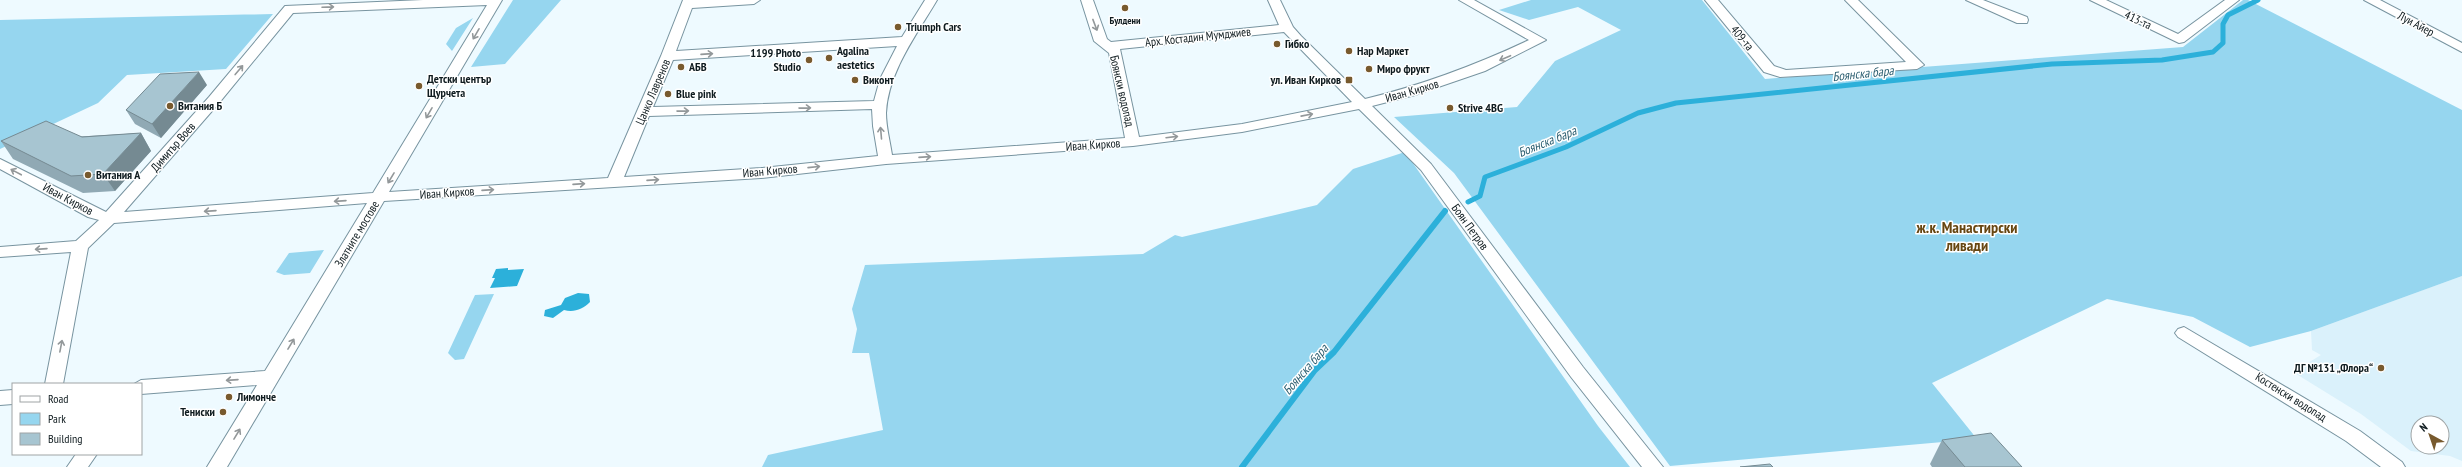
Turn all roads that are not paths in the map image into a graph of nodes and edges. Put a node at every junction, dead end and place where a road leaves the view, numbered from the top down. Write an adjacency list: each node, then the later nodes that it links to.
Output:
1 (496, 0): 27 (street, Златните мостове, one-way to 27); 28 (street, Димитър Воев, one-way to 1)
2 (754, 0): 13 (street)
3 (931, 0): 16 (street)
4 (1087, 0): 17 (street, Боянски водопад, one-way to 17)
5 (1274, 0): 15 (street, Боян Петров)
6 (1465, 0): 20 (street, Иван Кирков, one-way to 20)
7 (1711, 0): 8 (street, 409-та)
8 (1851, 0)
9 (1972, 0): 14 (street)
10 (2096, 0): 11 (street, 413-та)
11 (2233, 0)
12 (2370, 0): 18 (street, Луи Айер)
13 (688, 2): 19 (street, Цанко Лавренов)
14 (2022, 20)
15 (1287, 28): 17 (street, Арх. Костадин Мумджиев); 20 (street, Боян Петров)
16 (907, 42): 19 (street, one-way to 16); 21 (street)
17 (1109, 46): 23 (street, Боянски водопад)
18 (2462, 48)
19 (668, 56): 22 (street, Цанко Лавренов)
20 (1363, 104): 23 (street, Иван Кирков, one-way to 20); 40 (street, Боян Петров)
21 (880, 105): 22 (street, one-way to 21); 24 (street, one-way to 21)
22 (644, 112): 26 (street, Цанко Лавренов)
23 (1133, 142): 24 (street, Иван Кирков, one-way to 23)
24 (886, 160): 26 (street, Иван Кирков, one-way to 24)
25 (0, 163): 28 (street, Иван Кирков, one-way to 25)
26 (614, 182): 27 (street, Иван Кирков, one-way to 26)
27 (379, 198): 28 (street, Иван Кирков, one-way to 28); 32 (street, Златните мостове, one-way to 27)
28 (110, 218): 29 (street, Димитър Воев)
29 (80, 246): 30 (street, one-way to 30); 33 (street, one-way to 29)
30 (0, 252)
31 (2184, 333): 41 (street, Костенски водопад)
32 (271, 377): 34 (street, one-way to 34); 39 (street, Златните мостове, one-way to 32)
33 (54, 383)
34 (142, 387)
35 (12, 397): 36 (street)
36 (0, 398)
37 (86, 455): 38 (street)
38 (77, 467)
39 (217, 467)
40 (1653, 467)
41 (2395, 467)

